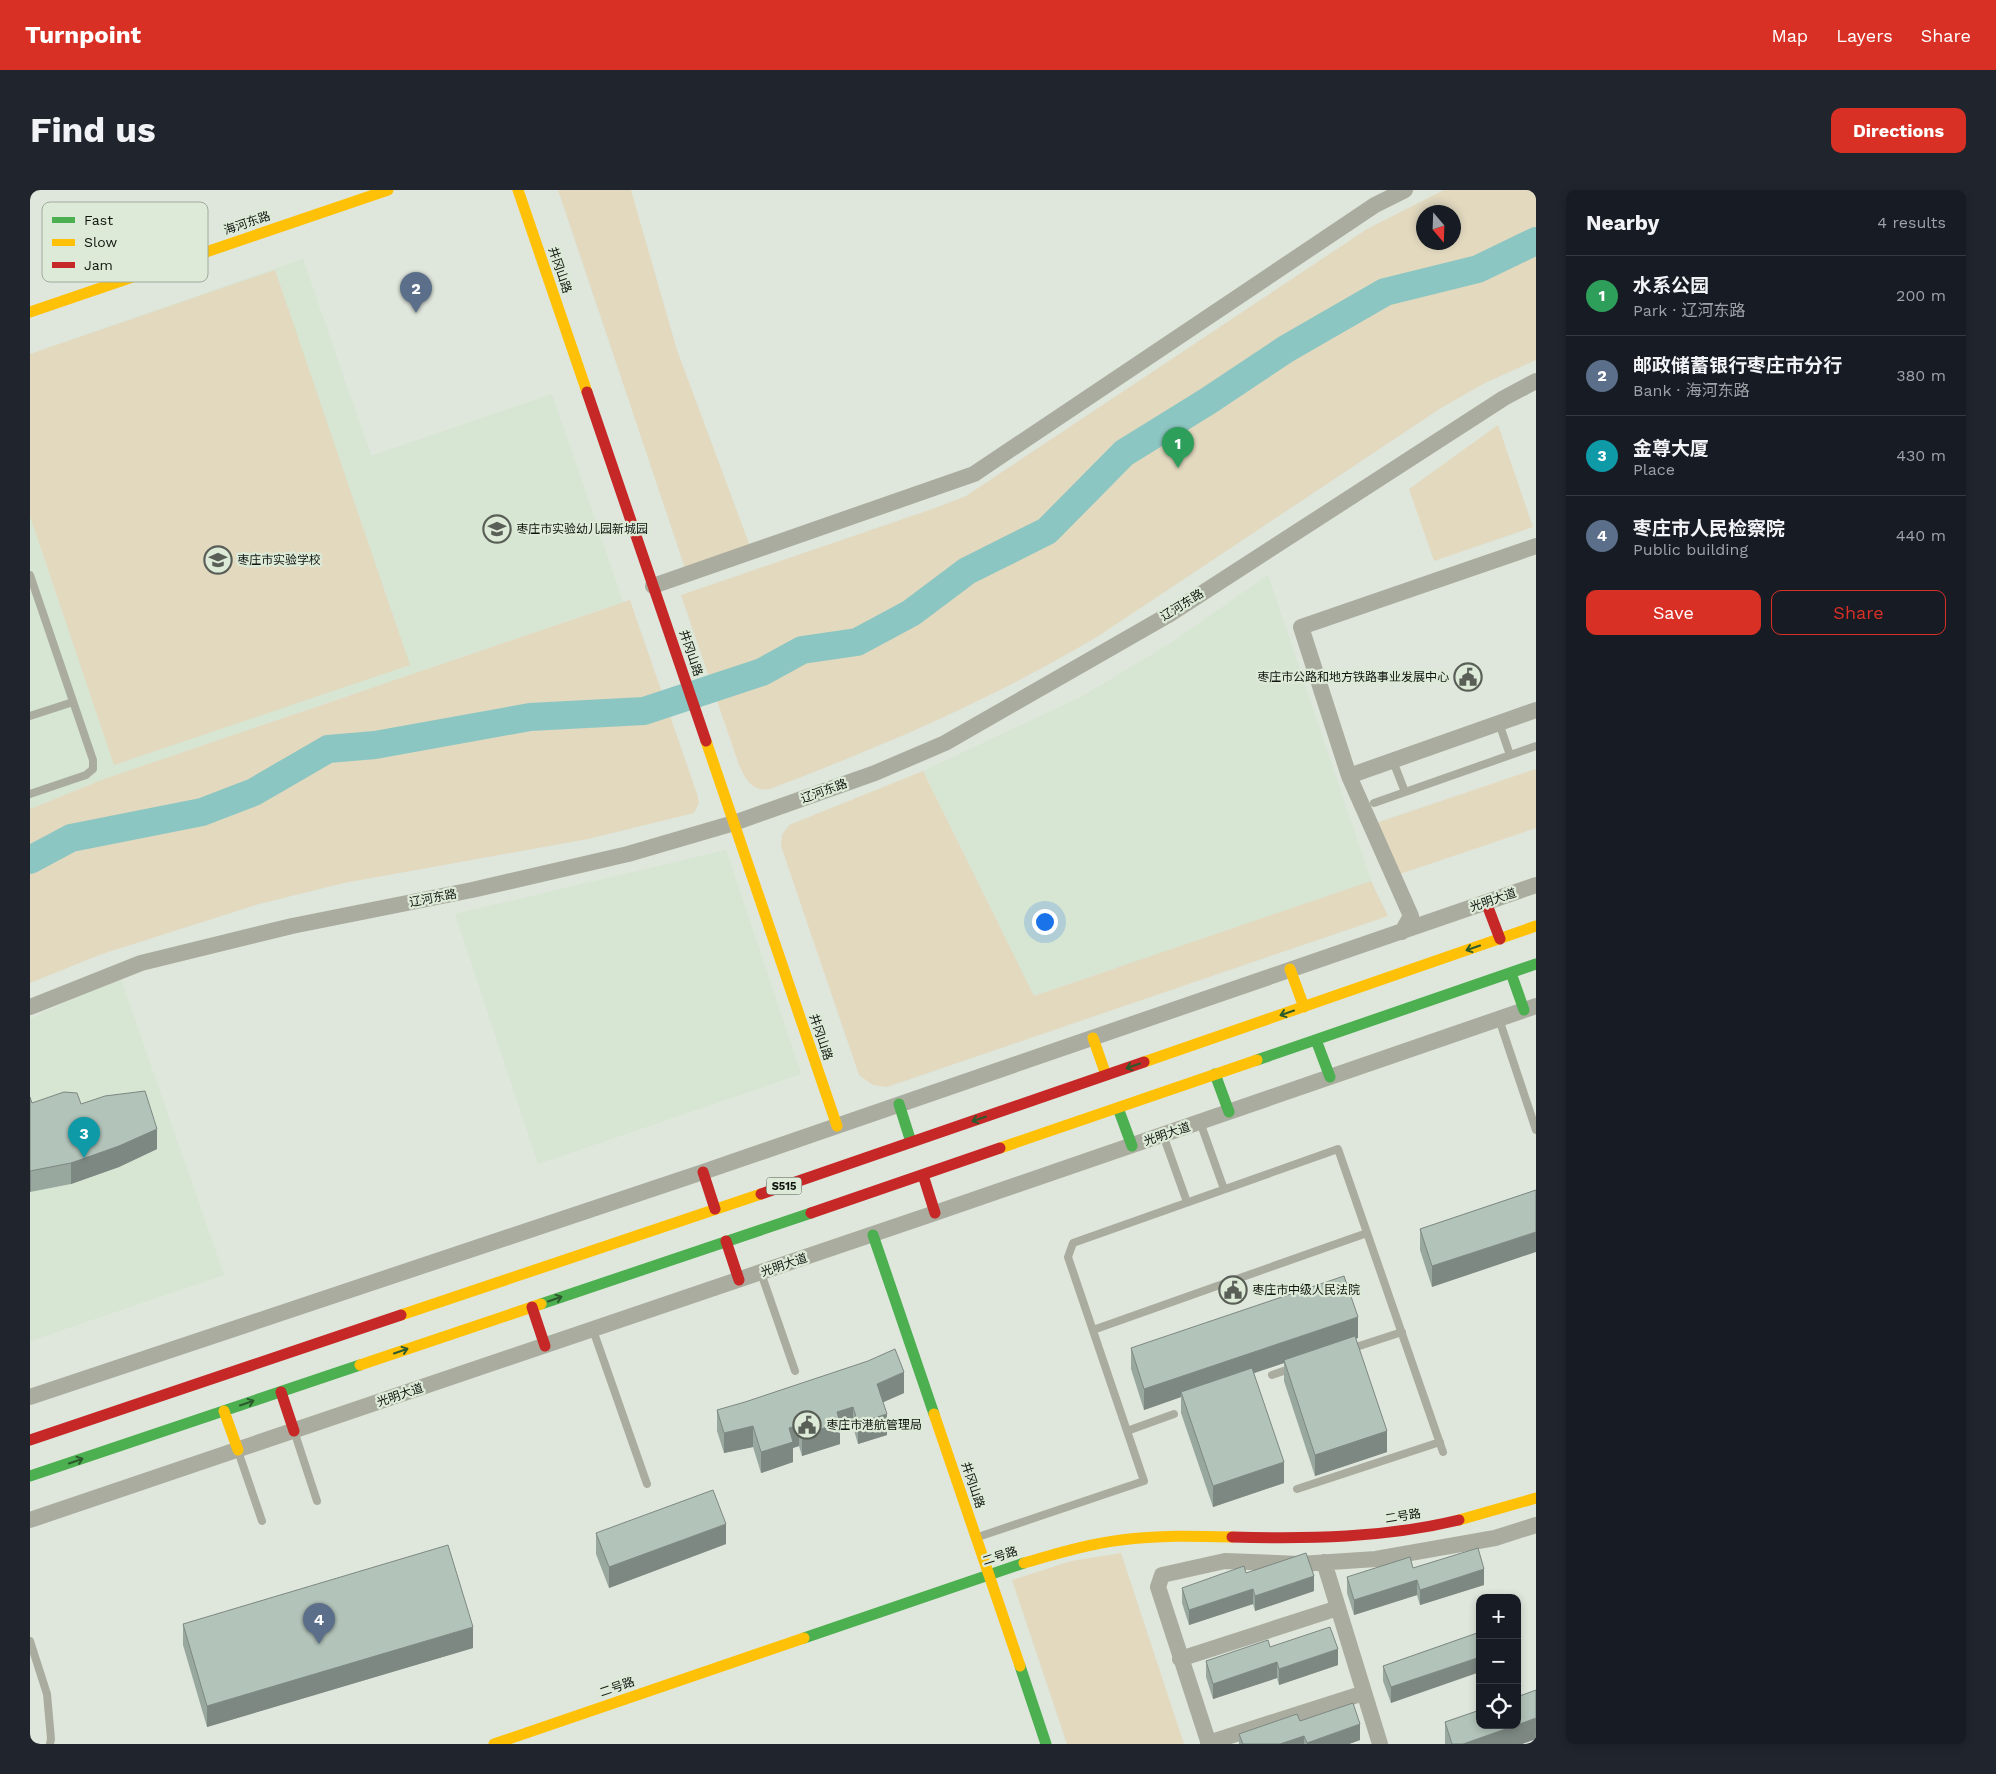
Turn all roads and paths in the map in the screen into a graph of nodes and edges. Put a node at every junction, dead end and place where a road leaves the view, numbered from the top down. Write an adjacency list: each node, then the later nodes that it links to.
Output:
1 (388, 190): 4 (main road, 海河东路)
2 (518, 190): 10 (main road, 井冈山路)
3 (1405, 190): 10 (street)
4 (208, 251)
5 (118, 282): 6 (main road, 海河东路)
6 (30, 312)
7 (1536, 381): 22 (street, 辽河东路)
8 (1536, 546): 18 (street)
9 (30, 575): 11 (lane)
10 (653, 586): 22 (main road, 井冈山路)
11 (73, 702): 13 (lane); 20 (lane)
12 (1536, 710): 14 (street)
13 (30, 716)
14 (1499, 723): 16 (lane); 17 (street)
15 (1536, 746): 16 (lane)
16 (1510, 755): 19 (lane)
17 (1393, 760): 18 (street); 19 (lane)
18 (1349, 776): 26 (street)
19 (1405, 792): 21 (lane)
20 (30, 794)
21 (1374, 803)
22 (734, 823): 31 (street, 辽河东路); 44 (main road, 井冈山路)
23 (1536, 885): 24 (street, 光明大道)
24 (1486, 902): 26 (street, 光明大道); 27 (main road)
25 (1536, 926): 27 (main road, S515)
26 (1402, 932): 29 (street, 光明大道)
27 (1500, 939): 32 (main road, S515, one-way to 32)
28 (1536, 964): 30 (main road)
29 (1290, 970): 32 (main road); 35 (street, 光明大道)
30 (1512, 973): 33 (main road); 36 (main road)
31 (30, 1007)
32 (1304, 1007): 38 (main road, S515, one-way to 38)
33 (1530, 1008): 34 (street, 光明大道)
34 (1499, 1019): 39 (street, 光明大道); 45 (lane)
35 (1093, 1038): 38 (main road); 40 (street, 光明大道)
36 (1316, 1040): 37 (main road); 39 (main road)
37 (1215, 1074): 41 (main road); 42 (main road)
38 (1106, 1075): 47 (main road, S515, one-way to 47)
39 (1330, 1077): 42 (street, 光明大道)
40 (899, 1104): 44 (street, 光明大道); 47 (main road)
41 (1118, 1108): 48 (main road); 50 (main road)
42 (1229, 1112): 43 (street, 光明大道)
43 (1200, 1122): 46 (street, 光明大道); 51 (lane)
44 (837, 1126): 49 (street, 光明大道)
45 (1536, 1130)
46 (1163, 1135): 48 (street, 光明大道); 52 (lane)
47 (912, 1142): 53 (main road, S515)
48 (1132, 1146): 54 (street, 光明大道)
49 (703, 1172): 53 (main road); 70 (street, 光明大道)
50 (923, 1174): 54 (main road); 57 (main road)
51 (1224, 1189): 52 (lane); 55 (lane)
52 (1187, 1202): 62 (lane)
53 (715, 1209): 75 (main road, S515)
54 (935, 1214): 56 (street, 光明大道)
55 (1367, 1233): 62 (lane); 63 (lane)
56 (874, 1234): 58 (street, 光明大道); 87 (main road, 井冈山路)
57 (726, 1241): 59 (main road); 60 (main road, one-way to 57)
58 (761, 1273): 59 (street, 光明大道); 67 (lane)
59 (739, 1280): 61 (street, 光明大道)
60 (532, 1307): 64 (main road); 69 (main road, one-way to 60)
61 (593, 1330): 64 (street, 光明大道); 80 (lane)
62 (1093, 1330): 74 (lane)
63 (1402, 1332): 65 (lane); 76 (lane)
64 (545, 1346): 73 (street, 光明大道)
65 (1346, 1350)
66 (1300, 1366): 68 (lane)
67 (795, 1371)
68 (1272, 1375)
69 (281, 1392): 71 (main road, one-way to 69); 73 (main road)
70 (30, 1397)
71 (224, 1411): 77 (main road); 79 (main road, one-way to 71)
72 (1174, 1414): 74 (lane)
73 (294, 1431): 77 (street, 光明大道); 83 (lane)
74 (1127, 1431): 87 (lane)
75 (30, 1440)
76 (1440, 1442): 78 (lane); 81 (lane)
77 (238, 1450): 84 (street, 光明大道); 85 (lane)
78 (1443, 1452)
79 (30, 1476)
80 (647, 1484)
81 (1297, 1489)
82 (1536, 1498): 89 (main road, 二号路)
83 (317, 1501)
84 (30, 1520)
85 (262, 1521)
86 (1536, 1526): 88 (street)
87 (976, 1538): 89 (main road, 井冈山路)
88 (1324, 1562): 90 (street); 92 (street)
89 (989, 1574): 95 (main road, 二号路); 96 (main road, 井冈山路)
90 (1338, 1608): 92 (street); 93 (street)
91 (30, 1641): 94 (lane)
92 (1180, 1659): 97 (street)
93 (1364, 1693): 97 (street); 98 (street)
94 (50, 1744)
95 (494, 1744)
96 (1046, 1744)
97 (1208, 1744)
98 (1380, 1744)

